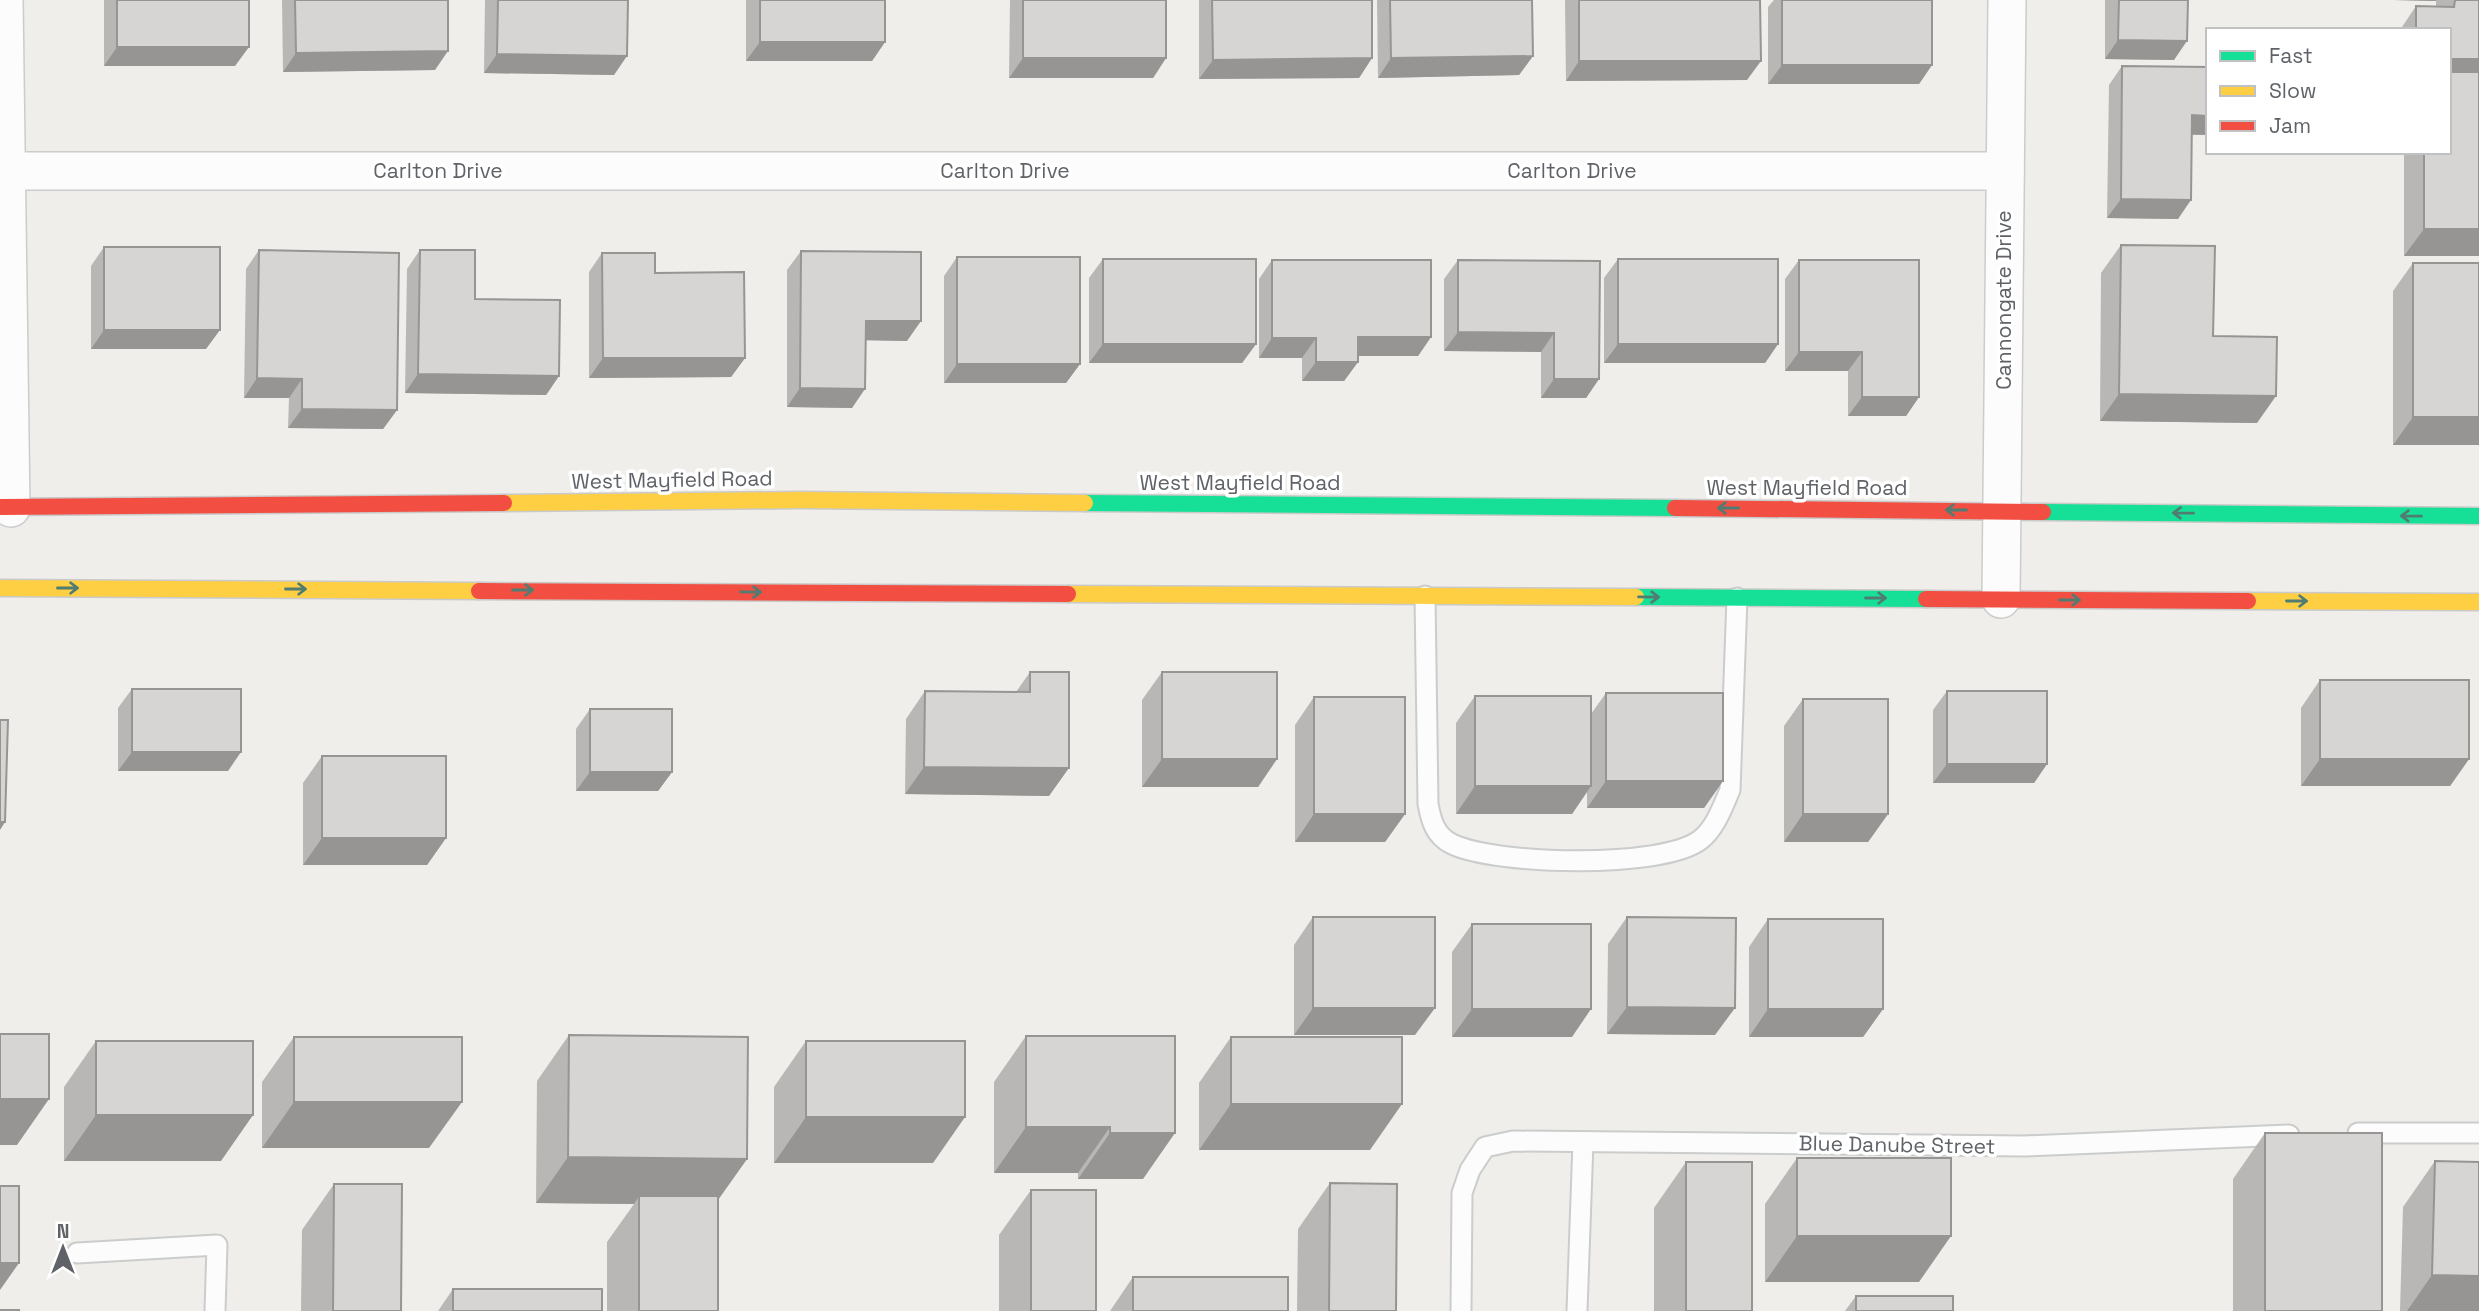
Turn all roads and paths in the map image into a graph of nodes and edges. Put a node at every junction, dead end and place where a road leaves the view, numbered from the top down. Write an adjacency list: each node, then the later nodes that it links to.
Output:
1 (4, 0): 3 (street)
2 (2007, 0): 4 (street, Cannongate Drive)
3 (6, 171): 4 (street, Carlton Drive); 5 (street)
4 (2005, 171): 6 (street, Cannongate Drive)
5 (5, 508): 6 (main road, West Mayfield Road, one-way to 5)
6 (2002, 511): 7 (main road, West Mayfield Road, one-way to 6); 11 (street, Cannongate Drive)
7 (2479, 516)
8 (0, 588): 9 (main road, one-way to 9)
9 (1425, 596): 10 (main road, one-way to 10); 10 (lane)
10 (1737, 598): 11 (main road, one-way to 11)
11 (2001, 599): 12 (main road, one-way to 12)
12 (2479, 602)
13 (2334, 1133): 14 (lane)
14 (2479, 1133)
15 (2307, 1134): 16 (lane, Blue Danube Street)
16 (1583, 1142): 19 (lane, Blue Danube Street); 20 (lane)
17 (77, 1253): 18 (lane)
18 (215, 1311)
19 (1461, 1311)
20 (1577, 1311)

